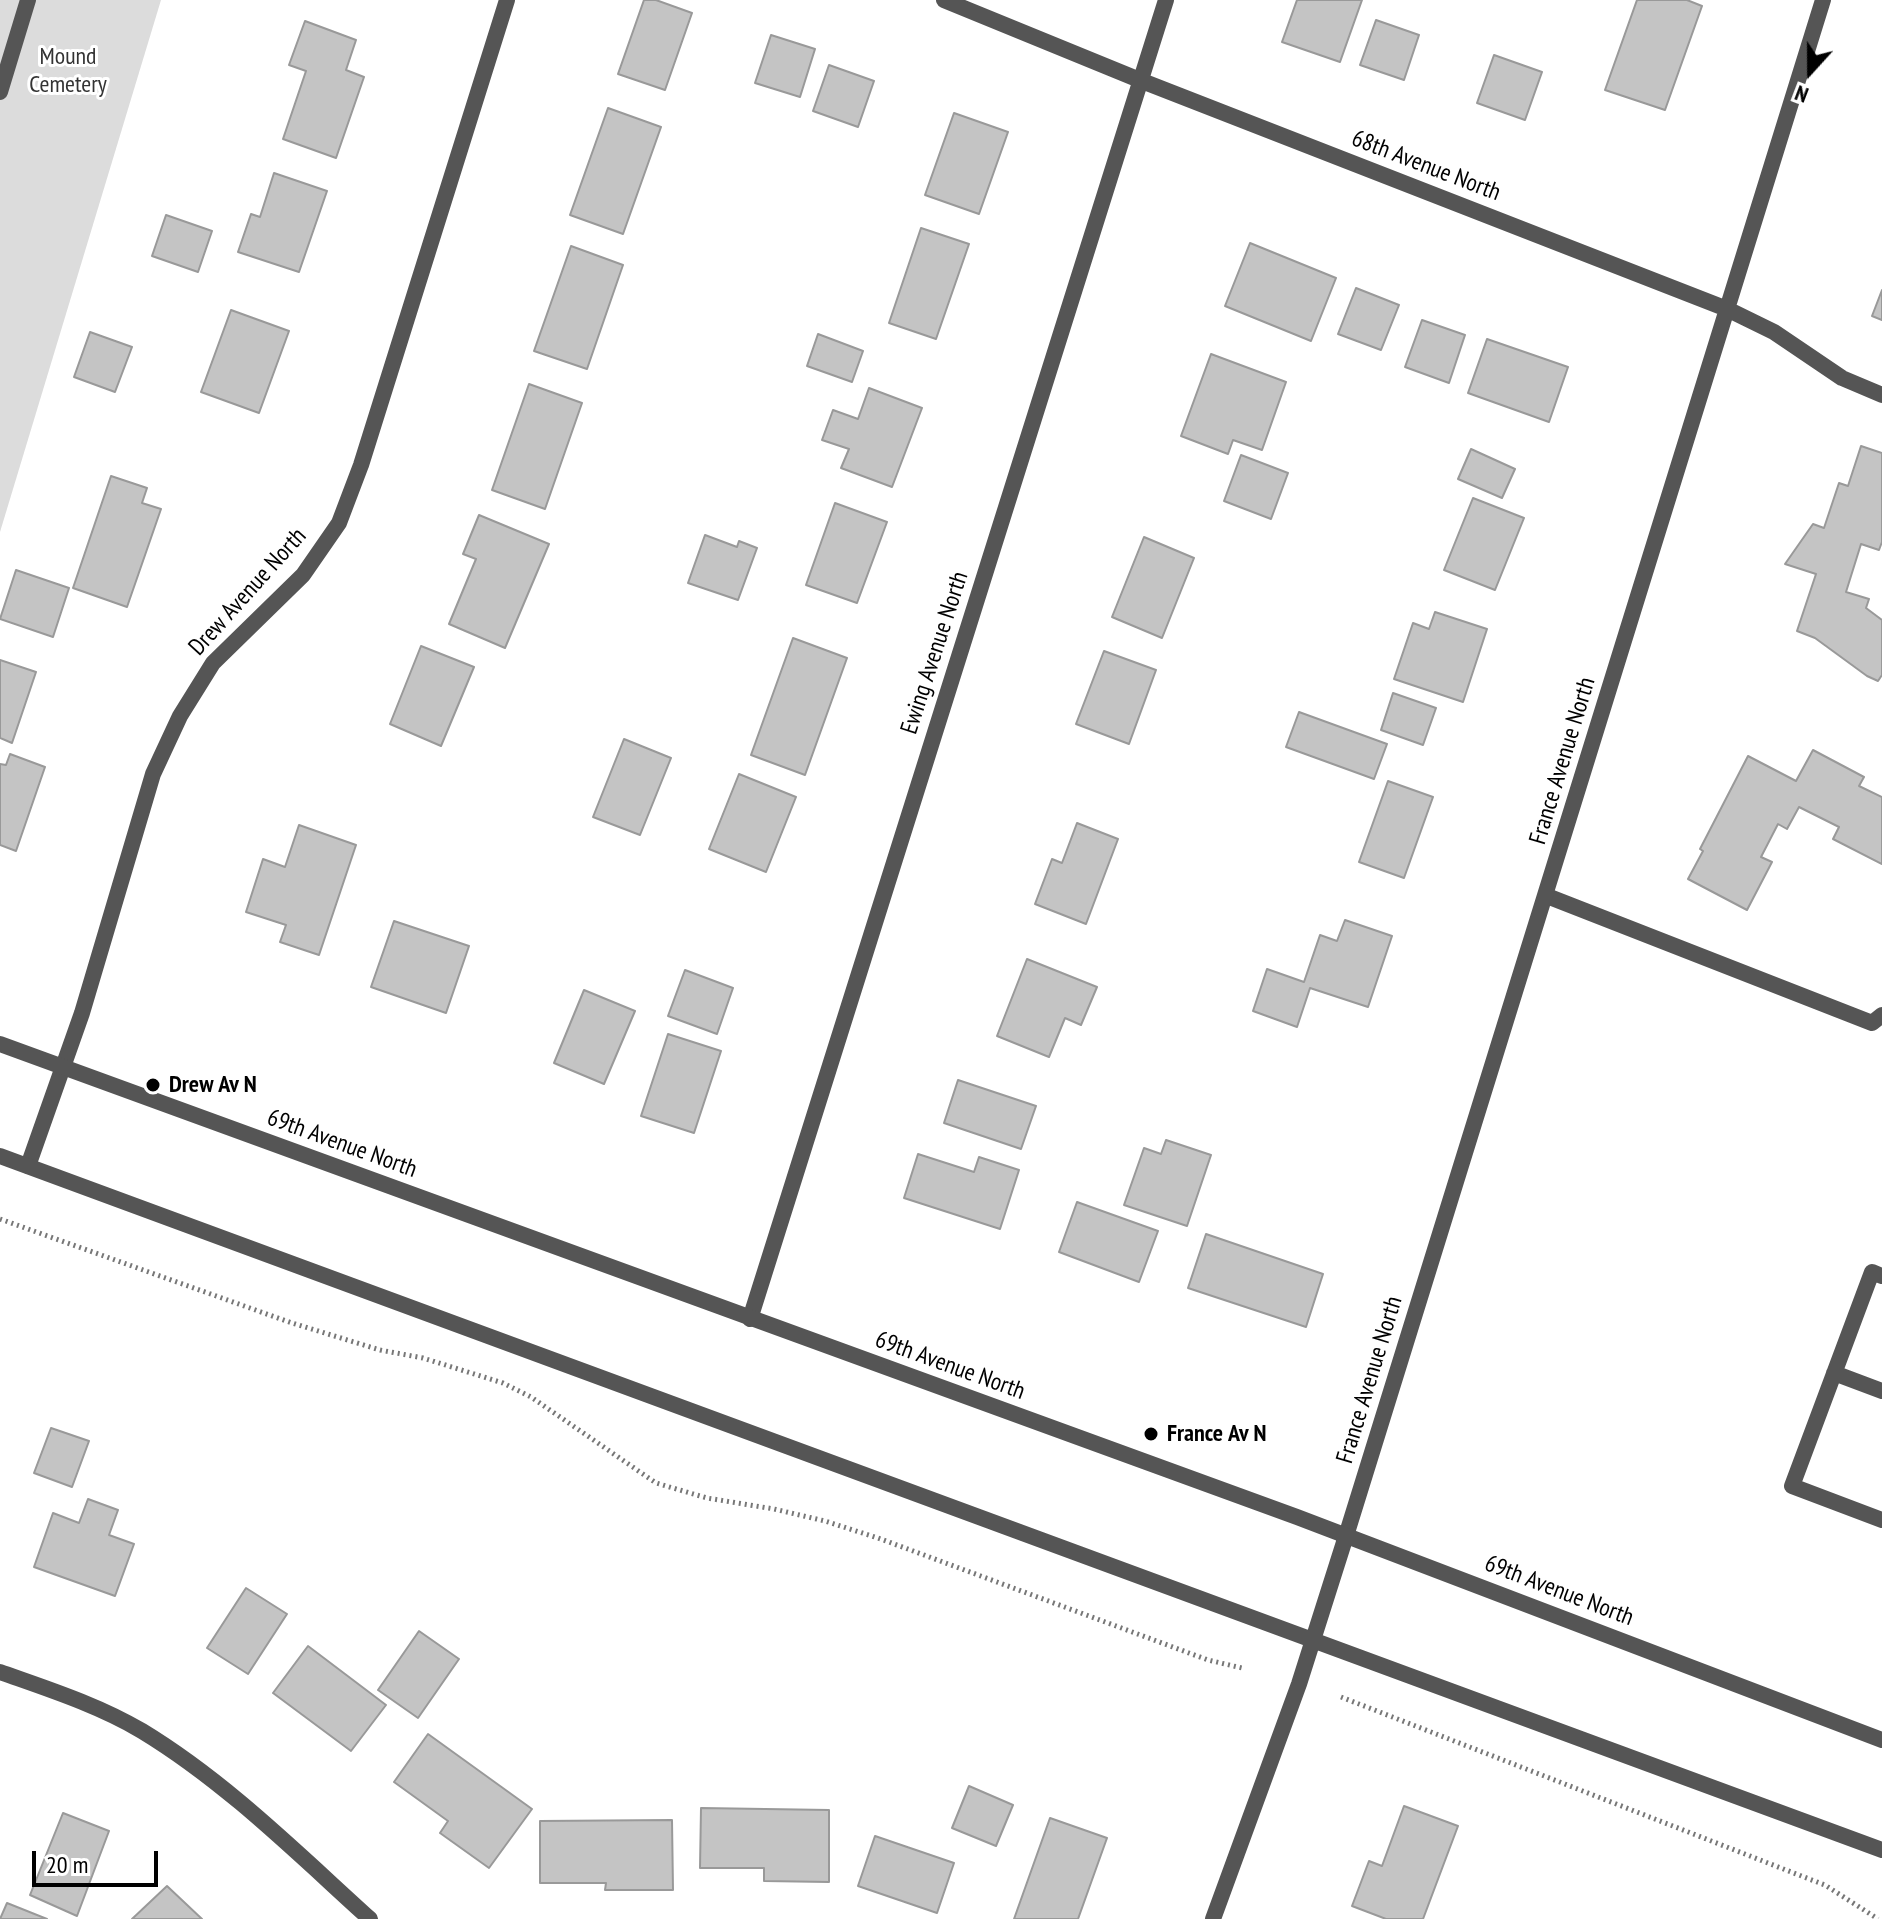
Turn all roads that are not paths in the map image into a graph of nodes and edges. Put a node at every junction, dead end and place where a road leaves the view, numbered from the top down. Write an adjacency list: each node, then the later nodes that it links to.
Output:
1 (28, 0): 7 (street)
2 (507, 0): 13 (street, Drew Avenue North)
3 (944, 0): 6 (street, 68th Avenue North)
4 (1166, 0): 6 (street, Ewing Avenue North)
5 (1823, 0): 8 (street, France Avenue North)
6 (1142, 81): 8 (street, 68th Avenue North); 17 (street, Ewing Avenue North)
7 (0, 92)
8 (1727, 309): 9 (street, 68th Avenue North); 10 (street, France Avenue North)
9 (1882, 395)
10 (1547, 896): 11 (street); 21 (street, France Avenue North)
11 (1882, 1015)
12 (0, 1044): 13 (street, 69th Avenue North)
13 (64, 1068): 15 (street, Drew Avenue North); 17 (street, 69th Avenue North)
14 (0, 1156): 15 (street)
15 (28, 1166): 22 (street)
16 (1882, 1276): 18 (street)
17 (750, 1319): 21 (street, 69th Avenue North)
18 (1834, 1373): 19 (street); 20 (street)
19 (1882, 1391)
20 (1882, 1520)
21 (1346, 1536): 22 (street, France Avenue North); 24 (street, 69th Avenue North)
22 (1313, 1640): 25 (street); 27 (street)
23 (0, 1672): 26 (street)
24 (1882, 1740)
25 (1882, 1850)
26 (370, 1919)
27 (1213, 1919)

